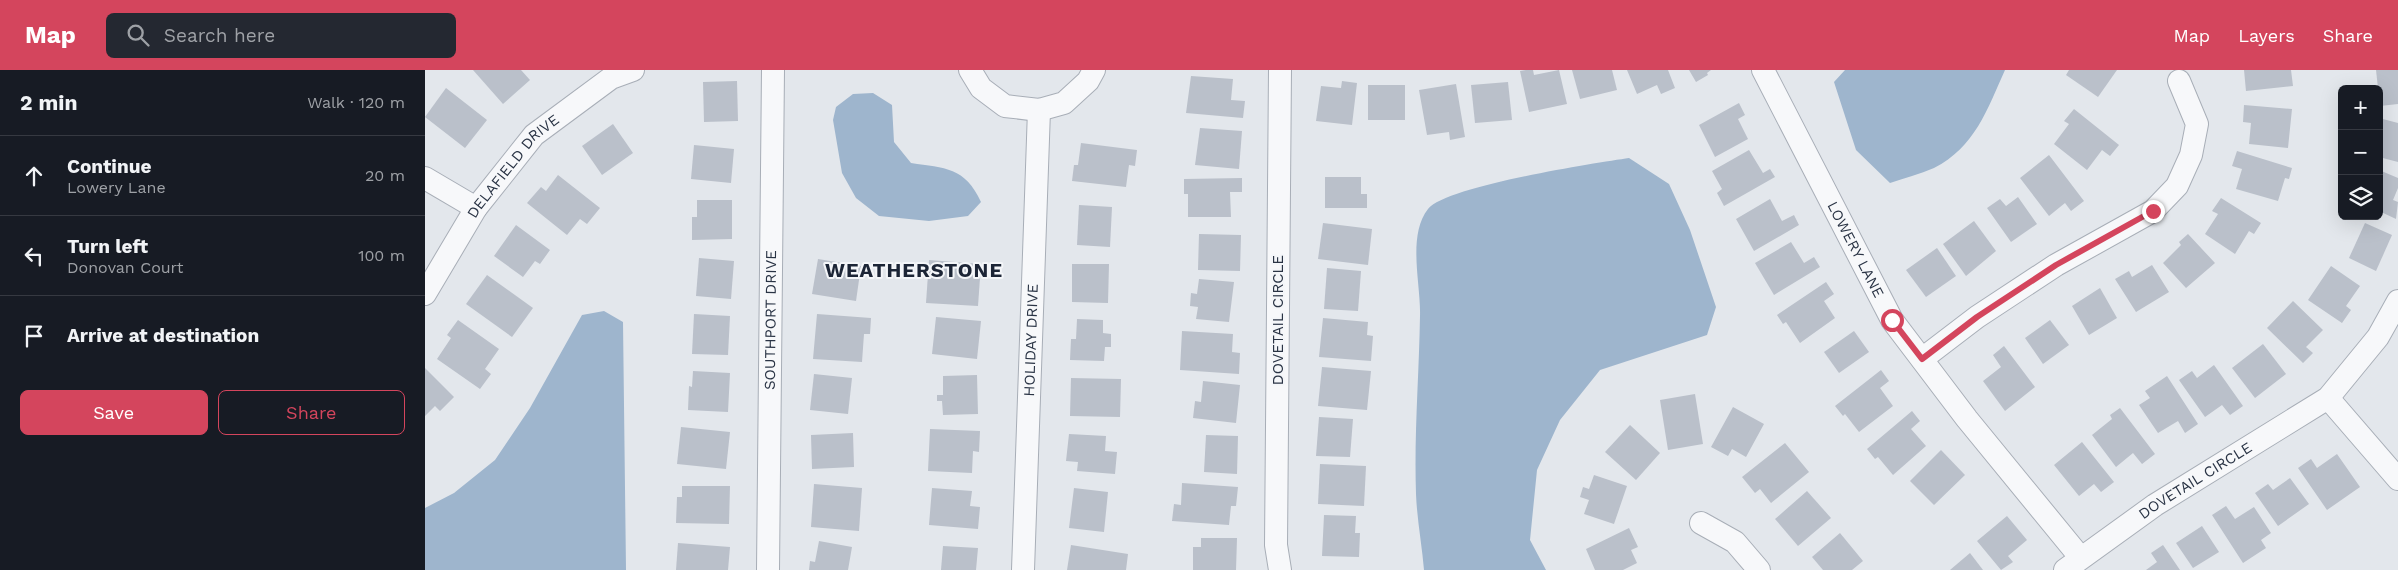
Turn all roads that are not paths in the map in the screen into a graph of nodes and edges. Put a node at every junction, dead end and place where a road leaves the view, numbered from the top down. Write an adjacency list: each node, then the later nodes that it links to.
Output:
1 (633, 70): 10 (street, DELAFIELD DRIVE)
2 (773, 70): 18 (street, SOUTHPORT DRIVE)
3 (970, 70): 8 (street)
4 (1095, 70): 8 (street)
5 (1280, 70): 20 (street, DOVETAIL CIRCLE)
6 (1763, 70): 13 (street, LOWERY LANE)
7 (2179, 81): 13 (street)
8 (1039, 110): 19 (street, HOLIDAY DRIVE)
9 (425, 178): 10 (street)
10 (476, 208): 11 (street, DELAFIELD DRIVE)
11 (425, 294)
12 (2398, 301): 14 (street, DOVETAIL CIRCLE)
13 (1922, 359): 17 (street, LOWERY LANE)
14 (2328, 398): 15 (street); 17 (street, DOVETAIL CIRCLE)
15 (2398, 479)
16 (1701, 523): 21 (street)
17 (2072, 563)
18 (768, 570)
19 (1023, 570)
20 (1281, 570)
21 (1759, 570)

